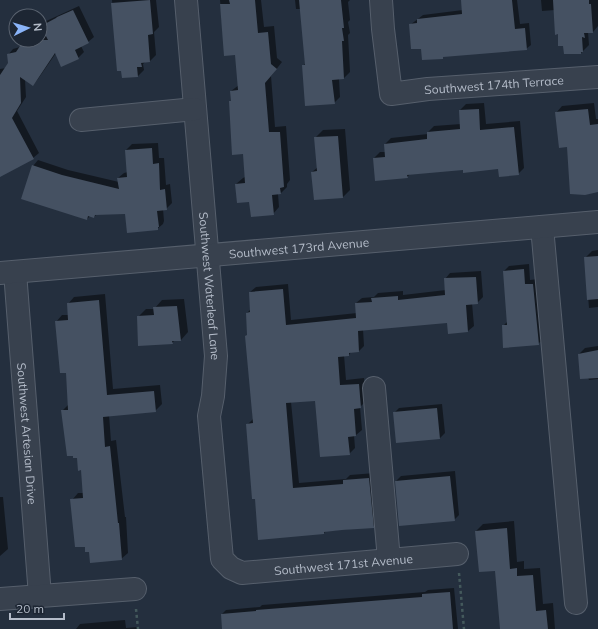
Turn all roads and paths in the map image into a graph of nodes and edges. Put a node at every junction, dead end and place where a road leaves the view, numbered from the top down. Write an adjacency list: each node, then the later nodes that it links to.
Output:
1 (186, 0): 4 (street, Southwest Waterleaf Lane)
2 (382, 0): 3 (street, Southwest 174th Terrace)
3 (598, 77)
4 (195, 109): 5 (street); 8 (street, Southwest Waterleaf Lane)
5 (81, 120)
6 (598, 222): 7 (street, Southwest 173rd Avenue)
7 (542, 226): 8 (street, Southwest 173rd Avenue); 17 (street)
8 (208, 256): 9 (street, Southwest 173rd Avenue); 13 (street, Southwest Waterleaf Lane)
9 (7, 272): 15 (street, Southwest Artesian Drive)
10 (374, 388): 12 (street)
11 (457, 554): 12 (street, Southwest 171st Avenue); 18 (path)
12 (389, 560): 13 (street, Southwest 171st Avenue)
13 (231, 568)
14 (134, 589): 15 (street)
15 (40, 596): 16 (street)
16 (0, 599)
17 (576, 603)
18 (464, 629)

